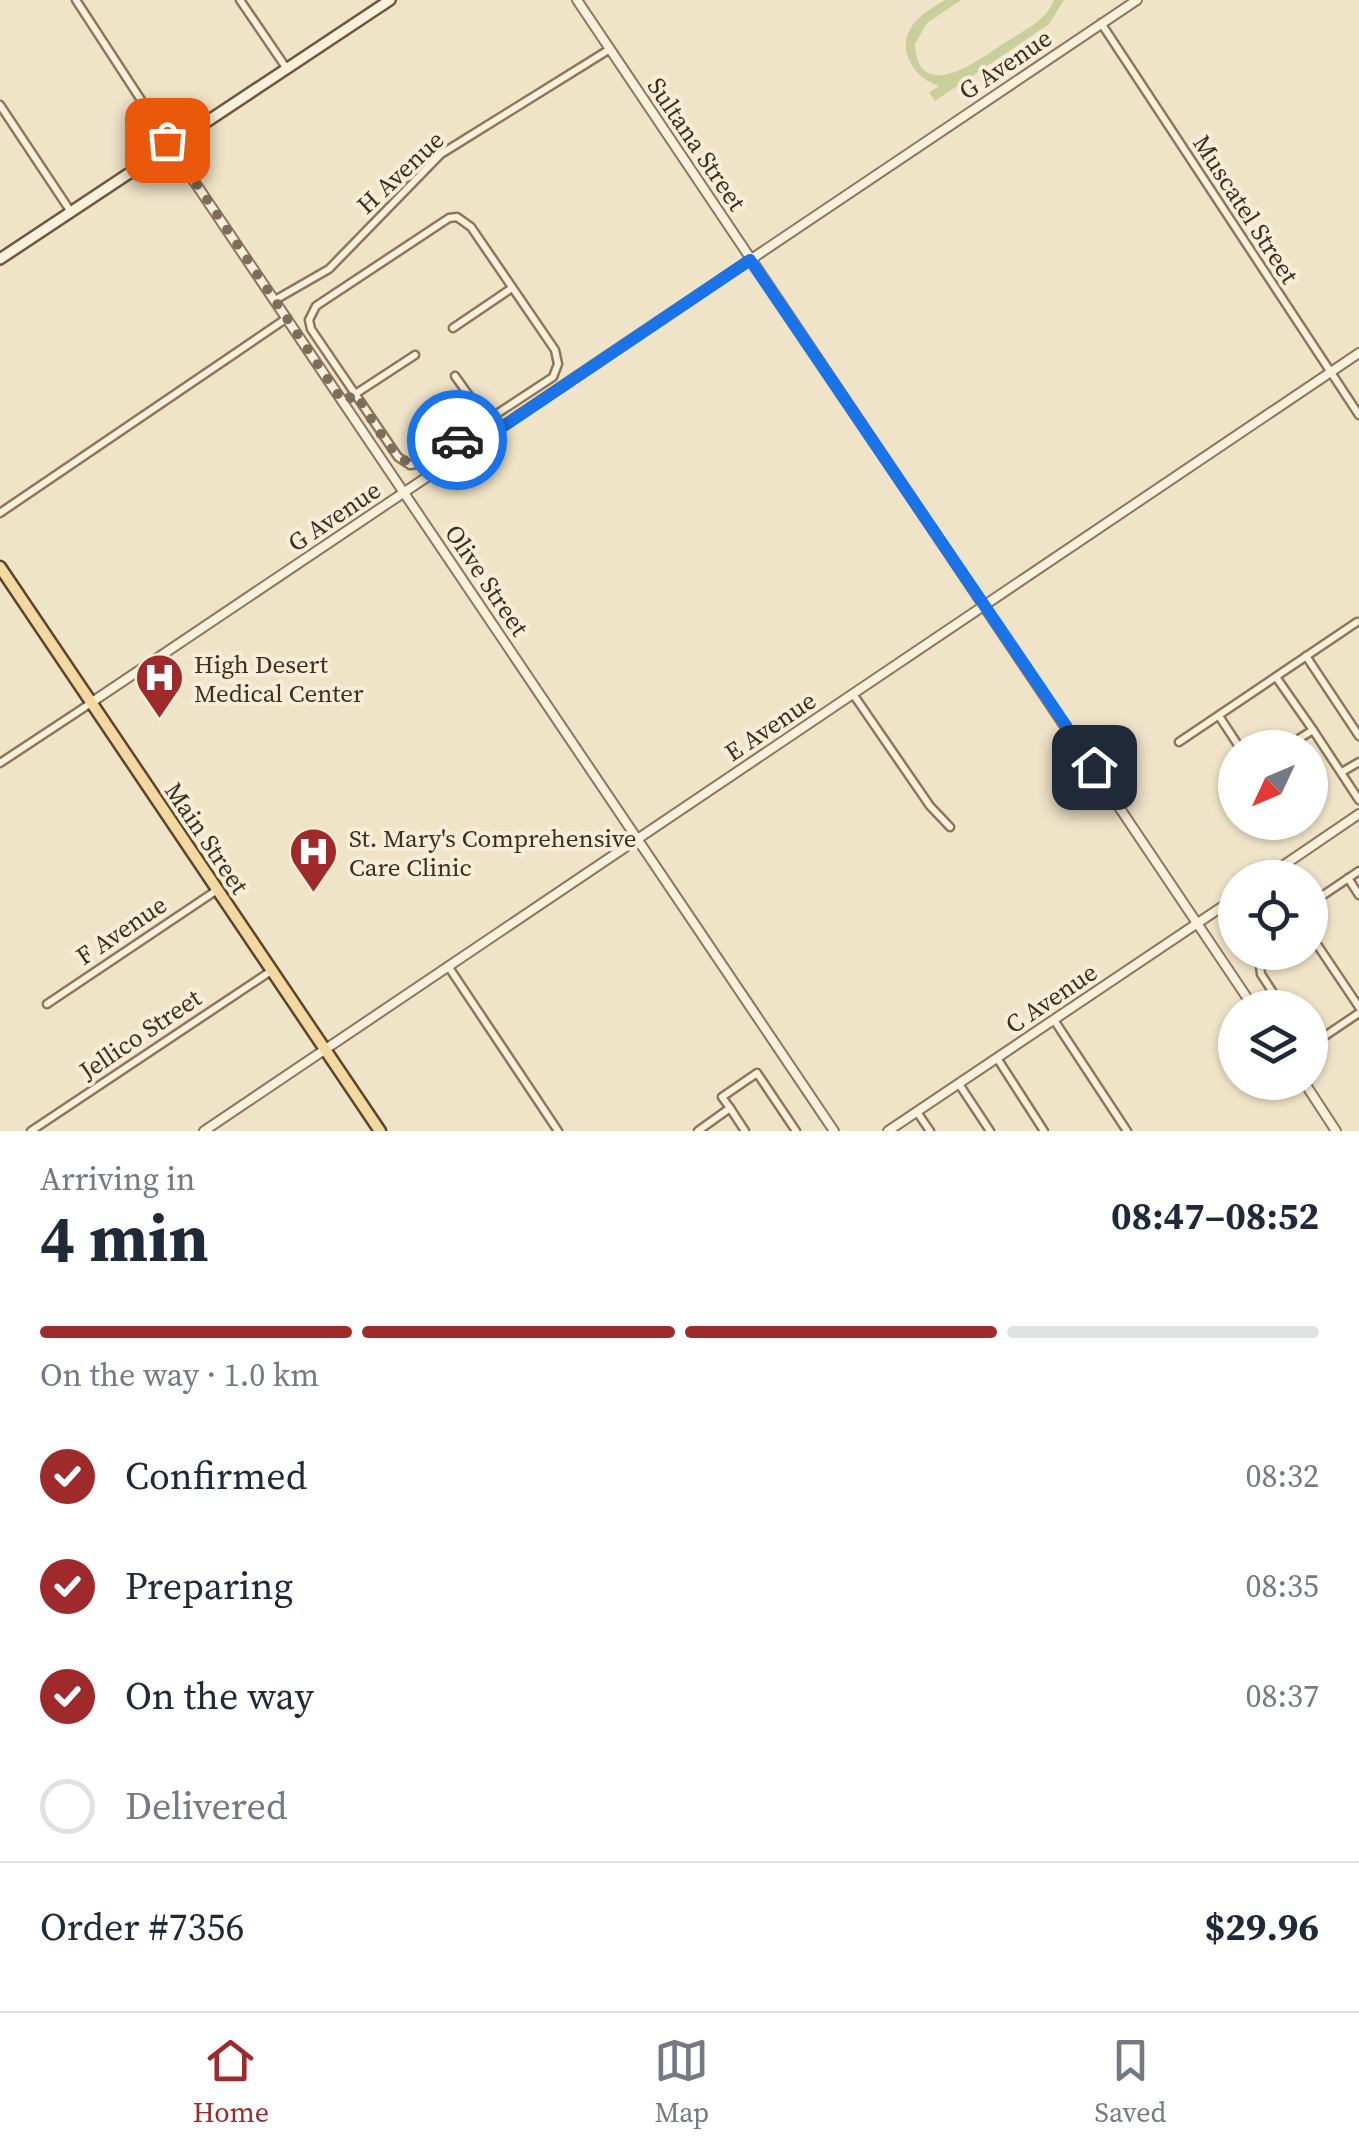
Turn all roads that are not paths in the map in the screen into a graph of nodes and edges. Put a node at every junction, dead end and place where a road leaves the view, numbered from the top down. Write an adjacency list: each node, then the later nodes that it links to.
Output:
1 (76, 0): 10 (street, Olive Street)
2 (240, 0): 8 (street)
3 (390, 0): 8 (main road)
4 (576, 0): 7 (street, Sultana Street)
5 (1137, 0): 6 (street, G Avenue)
6 (1102, 24): 13 (street, G Avenue); 20 (street, Muscatel Street)
7 (610, 50): 13 (street, Sultana Street); 15 (street, H Avenue)
8 (287, 69): 10 (main road)
9 (0, 105): 11 (street)
10 (172, 147): 11 (main road); 15 (street, Olive Street)
11 (71, 212): 12 (main road)
12 (0, 259)
13 (750, 260): 26 (street, G Avenue); 30 (street, Sultana Street)
14 (512, 288): 17 (street); 22 (street); 25 (street)
15 (274, 300): 16 (street, Olive Street)
16 (286, 318): 23 (street, Olive Street); 28 (street)
17 (453, 328)
18 (1359, 353): 20 (street, E Avenue)
19 (415, 354): 22 (street)
20 (1330, 373): 24 (street, Muscatel Street); 30 (street, E Avenue)
21 (456, 376): 25 (street)
22 (356, 394): 23 (street); 25 (street)
23 (343, 402): 27 (street, Olive Street)
24 (1359, 416)
25 (488, 420): 26 (street)
26 (495, 432): 27 (street, G Avenue)
27 (404, 494): 35 (street, G Avenue); 48 (street, Olive Street)
28 (0, 513)
29 (0, 567): 35 (main road, Main Street)
30 (984, 603): 34 (street, E Avenue); 56 (street, Sultana Street)
31 (1358, 622): 32 (street)
32 (1306, 656): 33 (street); 39 (street)
33 (1276, 676): 36 (street); 38 (street)
34 (853, 694): 47 (street); 48 (street, E Avenue)
35 (92, 702): 43 (street, G Avenue); 52 (main road, Main Street)
36 (1218, 716): 37 (street); 40 (street)
37 (1228, 730)
38 (1313, 730)
39 (1359, 736)
40 (1179, 742)
41 (1328, 752): 44 (street)
42 (1359, 762): 44 (street)
43 (0, 764)
44 (1342, 772): 45 (street)
45 (1359, 800)
46 (1359, 814): 49 (street)
47 (950, 827)
48 (639, 841): 58 (street, E Avenue); 78 (street, Olive Street)
49 (1291, 860)
50 (1359, 871): 51 (street)
51 (1348, 878): 53 (street); 54 (street)
52 (218, 890): 59 (main road, Main Street); 61 (street, F Avenue)
53 (1328, 892)
54 (1359, 895)
55 (1218, 909): 56 (street, C Avenue)
56 (1198, 923): 60 (street, Sultana Street); 63 (street, C Avenue)
57 (1328, 962): 62 (street)
58 (448, 966): 65 (street, E Avenue); 74 (street)
59 (272, 970): 65 (main road, Main Street); 71 (street, Jellico Street)
60 (1243, 990)
61 (47, 1004)
62 (1359, 1010): 64 (street)
63 (1054, 1020): 66 (street, C Avenue); 83 (street)
64 (1328, 1033)
65 (325, 1050): 72 (street, E Avenue); 73 (main road, Main Street)
66 (997, 1058): 67 (street, C Avenue); 82 (street)
67 (958, 1084): 70 (street, C Avenue); 81 (street)
68 (1316, 1100): 84 (street)
69 (730, 1108): 75 (street); 76 (street); 77 (street)
70 (917, 1112): 79 (street, C Avenue); 80 (street)
71 (31, 1131)
72 (204, 1131)
73 (380, 1131)
74 (558, 1131)
75 (698, 1131)
76 (745, 1131)
77 (796, 1131)
78 (834, 1131)
79 (888, 1131)
80 (930, 1131)
81 (990, 1131)
82 (1044, 1131)
83 (1126, 1131)
84 (1336, 1131)

